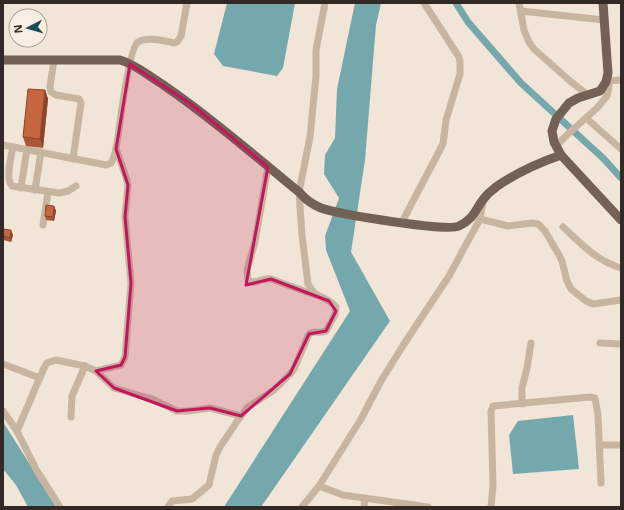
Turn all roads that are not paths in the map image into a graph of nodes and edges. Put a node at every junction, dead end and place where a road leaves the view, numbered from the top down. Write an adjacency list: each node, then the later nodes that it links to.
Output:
1 (187, 3): 10 (street)
2 (325, 3): 28 (street)
3 (424, 3): 32 (street)
4 (520, 3): 6 (street)
5 (603, 3): 7 (main road)
6 (520, 11): 7 (street); 13 (street)
7 (604, 20): 11 (main road)
8 (3, 60): 9 (main road)
9 (54, 60): 10 (main road); 22 (street)
10 (130, 64): 17 (street); 23 (main road)
11 (608, 78): 12 (street); 13 (main road); 14 (street)
12 (621, 80)
13 (588, 95): 20 (main road)
14 (586, 118): 19 (street); 20 (street)
15 (3, 145): 16 (street)
16 (13, 147): 18 (street); 25 (street)
17 (116, 148): 22 (street); 43 (street)
18 (27, 149): 21 (street); 25 (street)
19 (621, 149)
20 (559, 150): 29 (main road); 31 (main road)
21 (41, 152): 22 (street); 26 (street)
22 (73, 159)
23 (268, 167): 28 (main road); 36 (street)
24 (76, 186): 27 (street)
25 (21, 188): 26 (street)
26 (35, 190): 27 (street)
27 (48, 192): 33 (street)
28 (299, 192): 32 (main road); 36 (street)
29 (483, 200): 30 (street); 32 (main road)
30 (480, 219): 37 (street); 53 (street)
31 (621, 220)
32 (402, 222)
33 (43, 225)
34 (563, 226): 35 (street)
35 (621, 268)
36 (316, 296): 47 (street)
37 (621, 300)
38 (531, 343): 45 (street)
39 (600, 343): 40 (street)
40 (621, 344)
41 (3, 364): 44 (street)
42 (85, 366): 43 (street); 44 (street); 48 (street)
43 (96, 371): 47 (street)
44 (40, 378): 49 (street)
45 (522, 404): 51 (street); 60 (street)
46 (3, 411): 49 (street)
47 (241, 416): 56 (street)
48 (71, 417)
49 (17, 430): 55 (street)
50 (621, 445): 51 (street)
51 (599, 446): 52 (street)
52 (601, 484)
53 (319, 486): 54 (street); 57 (street)
54 (365, 498): 58 (street); 59 (street)
55 (60, 507)
56 (168, 507)
57 (302, 507)
58 (364, 507)
59 (428, 507)
60 (490, 507)

